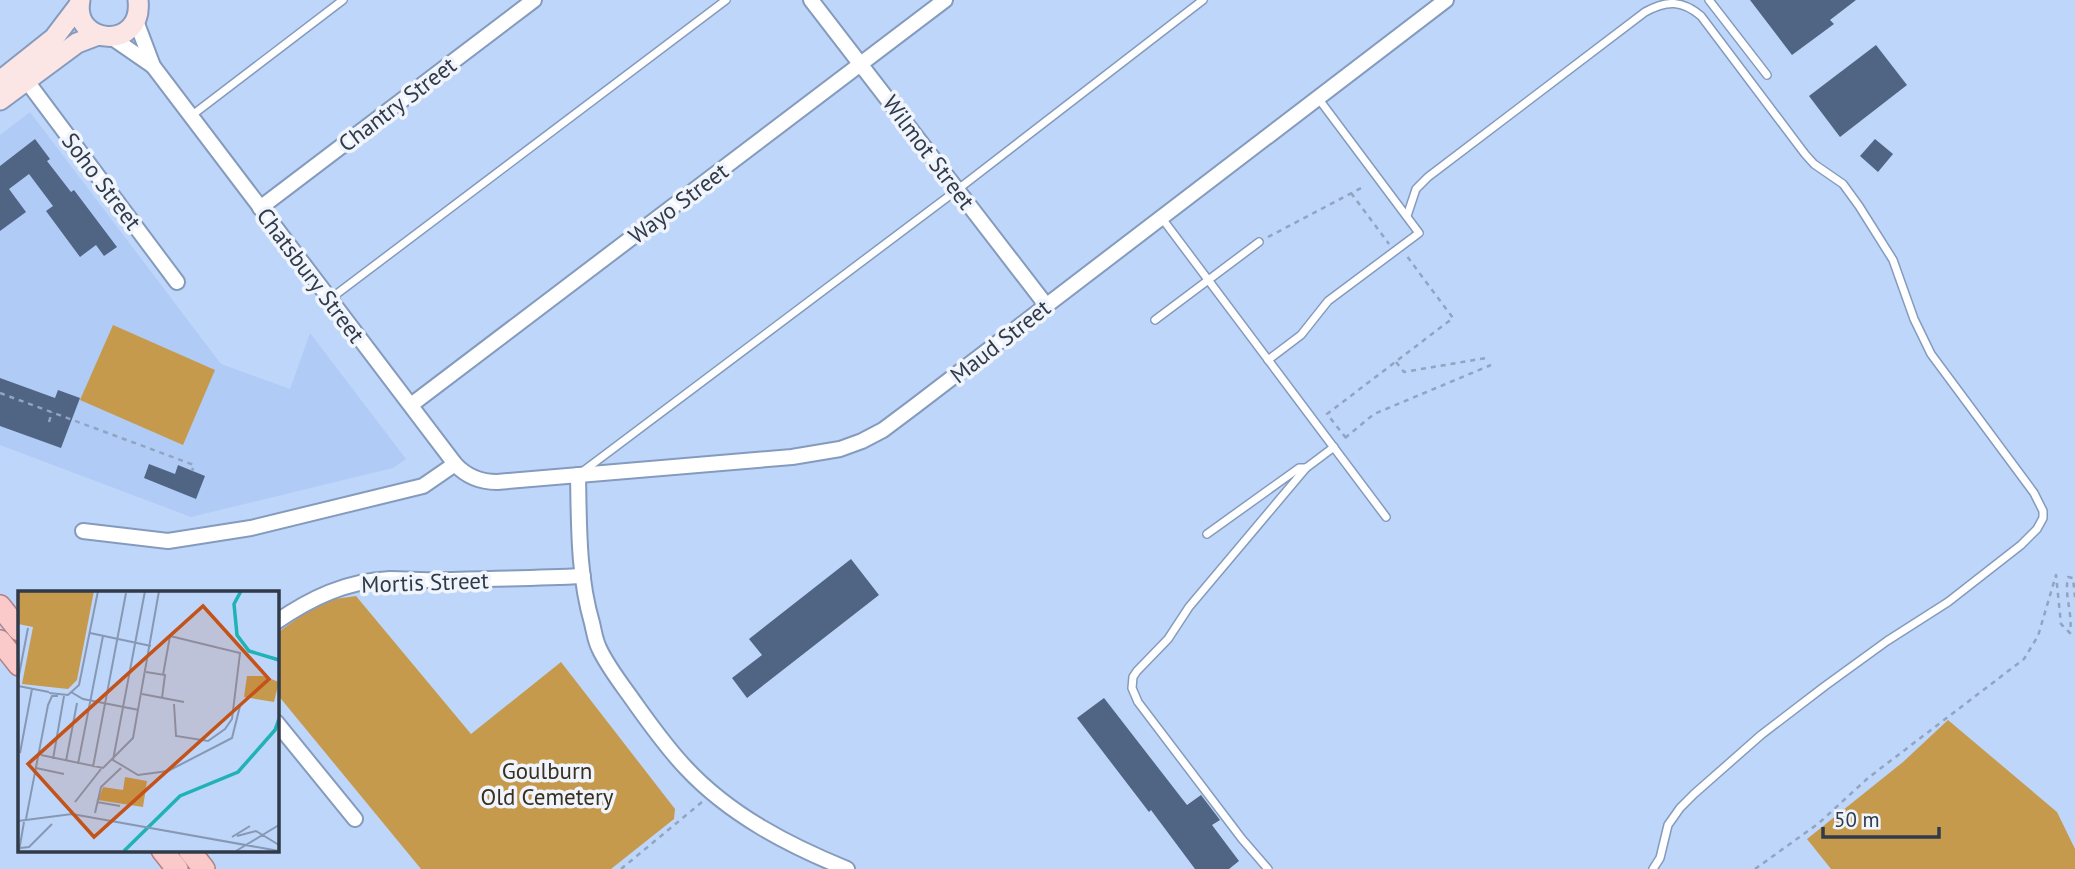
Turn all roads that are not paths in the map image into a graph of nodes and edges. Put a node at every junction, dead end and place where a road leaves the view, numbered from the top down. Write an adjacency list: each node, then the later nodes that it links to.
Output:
1 (343, 0): 19 (lane)
2 (534, 0): 21 (street, Chantry Street)
3 (726, 0): 27 (lane)
4 (811, 0): 12 (street, Wilmot Street)
5 (945, 0): 12 (street, Wayo Street)
6 (1203, 0): 20 (lane)
7 (1446, 0): 17 (street, Maud Street)
8 (1709, 0): 14 (lane)
9 (80, 3): 11 (main road); 16 (main road)
10 (138, 6): 11 (main road); 13 (street, Chatsbury Street)
11 (105, 36): 13 (street, Chatsbury Street); 15 (main road)
12 (861, 64): 20 (street, Wilmot Street); 31 (street, Wayo Street)
13 (153, 66): 19 (street, Chatsbury Street)
14 (1767, 75)
15 (26, 80): 18 (main road); 26 (street, Soho Street)
16 (0, 81)
17 (1317, 98): 22 (street, Maud Street); 23 (lane)
18 (0, 100)
19 (191, 117): 21 (street, Chatsbury Street)
20 (957, 190): 28 (street, Wilmot Street); 35 (lane)
21 (260, 208): 27 (street, Chatsbury Street)
22 (1161, 216): 25 (lane); 28 (street, Maud Street)
23 (1407, 216): 30 (lane); 52 (lane)
24 (1259, 242): 25 (lane)
25 (1209, 280): 29 (lane); 30 (lane)
26 (177, 282)
27 (330, 300): 31 (street, Chatsbury Street)
28 (1046, 305): 35 (street, Maud Street)
29 (1154, 320)
30 (1268, 360): 32 (lane)
31 (411, 405): 33 (street, Chatsbury Street)
32 (1334, 447): 34 (lane); 37 (lane)
33 (455, 464): 36 (street, Chatsbury Street); 38 (street)
34 (1306, 468): 39 (lane); 51 (lane)
35 (578, 475): 36 (street, Maud Street); 40 (street)
36 (475, 479)
37 (1386, 517)
38 (83, 531)
39 (1207, 534)
40 (583, 576): 42 (street, Mortis Street); 50 (street)
41 (0, 606): 43 (main road)
42 (278, 621)
43 (18, 629)
44 (278, 724): 45 (street)
45 (355, 819)
46 (164, 852): 48 (main road)
47 (191, 852): 49 (main road)
48 (177, 869)
49 (204, 869)
50 (847, 869)
51 (1268, 869)
52 (1653, 869)

